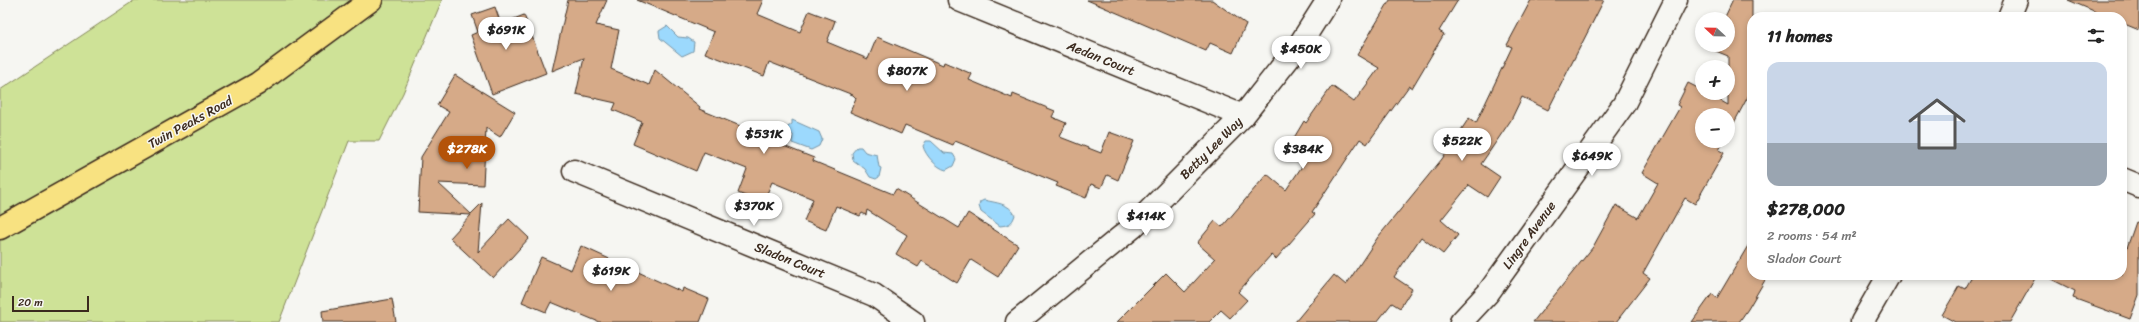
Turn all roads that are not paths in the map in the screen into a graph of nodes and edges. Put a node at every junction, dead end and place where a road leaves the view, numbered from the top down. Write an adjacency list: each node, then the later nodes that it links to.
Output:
1 (371, 0): 11 (main road, Twin Peaks Road)
2 (959, 0): 7 (street, Aedan Court)
3 (1328, 0): 7 (street, Betty Lee Way)
4 (1676, 0): 15 (street, Lingre Avenue)
5 (2016, 0): 6 (street)
6 (2012, 12)
7 (1243, 116): 14 (street, Betty Lee Way)
8 (574, 171): 13 (street, Sladon Court)
9 (2127, 181): 10 (street)
10 (2139, 186)
11 (0, 228)
12 (1886, 280): 16 (street)
13 (913, 322)
14 (1017, 322)
15 (1461, 322)
16 (1862, 322)

